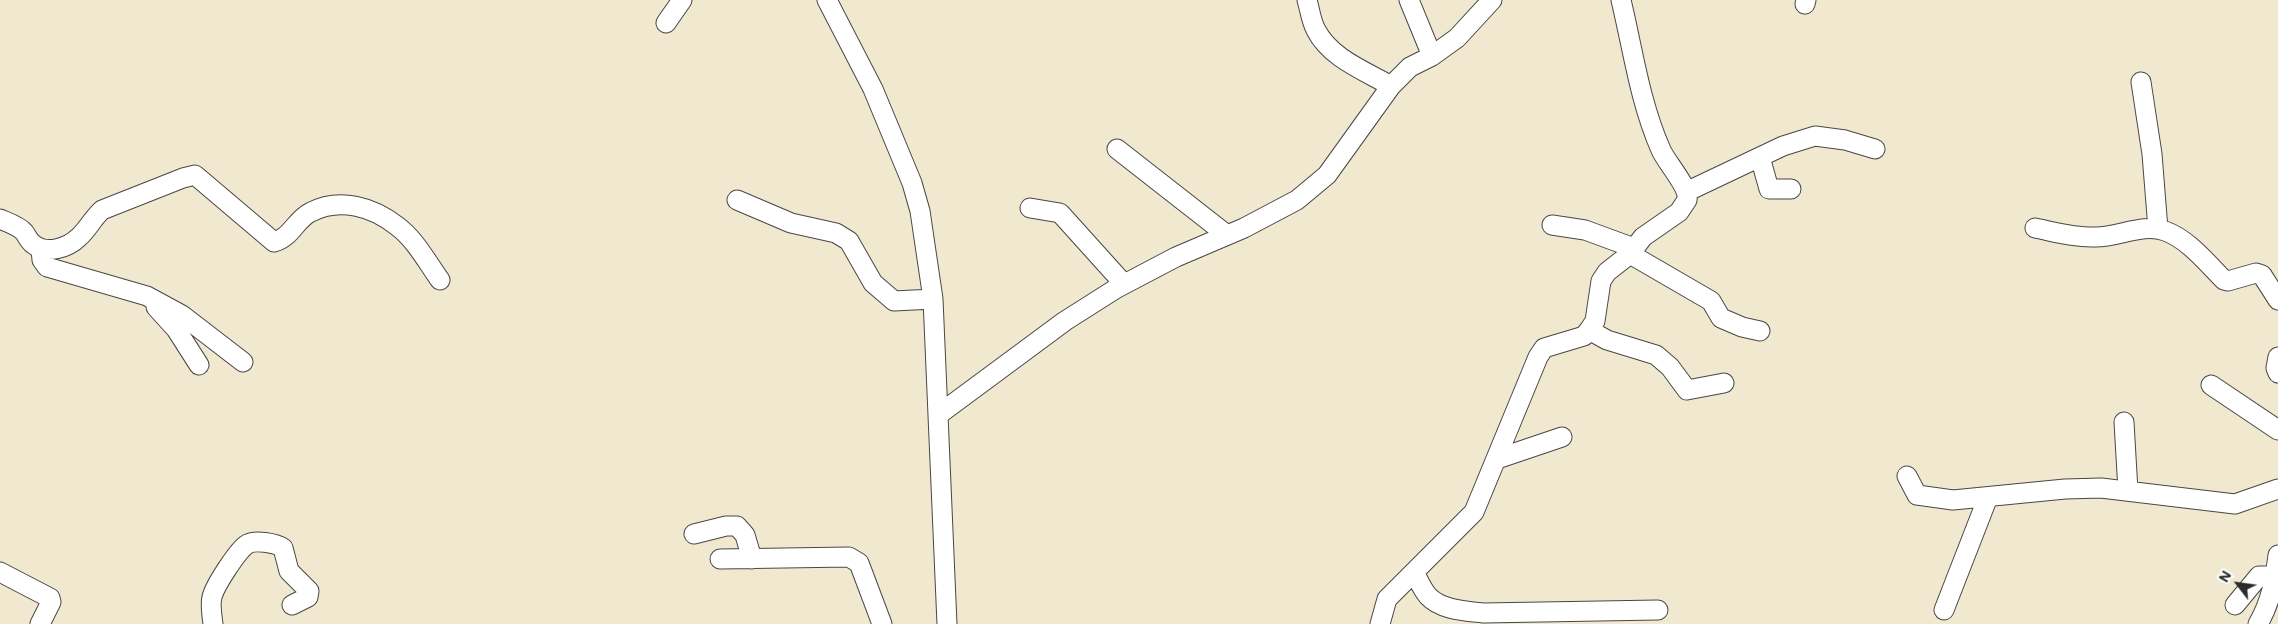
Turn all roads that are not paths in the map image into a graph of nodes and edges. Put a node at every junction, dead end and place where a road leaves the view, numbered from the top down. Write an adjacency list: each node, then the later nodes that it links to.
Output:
1 (682, 0): 7 (street)
2 (827, 0): 28 (street)
3 (1307, 0): 10 (street)
4 (1409, 0): 8 (street)
5 (1492, 0): 8 (street)
6 (1622, 0): 15 (street)
7 (666, 23)
8 (1432, 56): 10 (street)
9 (2141, 82): 21 (street)
10 (1391, 86): 22 (street)
11 (1117, 149): 22 (street)
12 (1875, 149): 13 (street)
13 (1760, 157): 14 (street); 15 (street)
14 (1790, 189)
15 (1686, 192): 24 (street)
16 (737, 200): 28 (street)
17 (1030, 208): 26 (street)
18 (0, 219): 23 (street)
19 (1552, 226): 24 (street)
20 (2035, 228): 21 (street)
21 (2158, 229): 29 (street)
22 (1227, 236): 26 (street)
23 (41, 250): 25 (street); 27 (street)
24 (1632, 251): 30 (street); 31 (street)
25 (440, 280)
26 (1124, 284): 38 (street)
27 (147, 296): 33 (street); 34 (street)
28 (932, 298): 38 (street)
29 (2278, 300)
30 (1589, 330): 36 (street); 42 (street)
31 (1760, 331)
32 (2278, 357): 35 (street)
33 (243, 362)
34 (199, 366)
35 (2278, 372)
36 (1724, 383)
37 (2211, 385): 40 (street)
38 (938, 415): 62 (street)
39 (2124, 422): 45 (street)
40 (2278, 430)
41 (1562, 437): 42 (street)
42 (1497, 459): 52 (street)
43 (1907, 476): 46 (street)
44 (2278, 489): 45 (street)
45 (2128, 490): 46 (street)
46 (1988, 496): 57 (street)
47 (694, 534): 50 (street)
48 (2278, 554): 53 (street)
49 (720, 559): 50 (street)
50 (752, 559): 61 (street)
51 (0, 572): 59 (street)
52 (1414, 572): 58 (street); 63 (street)
53 (2276, 576): 54 (street); 64 (street)
54 (2235, 604)
55 (292, 605): 60 (street)
56 (1658, 610): 58 (street)
57 (1944, 610)
58 (1504, 618)
59 (40, 624)
60 (213, 624)
61 (882, 624)
62 (948, 624)
63 (1380, 624)
64 (2258, 624)

